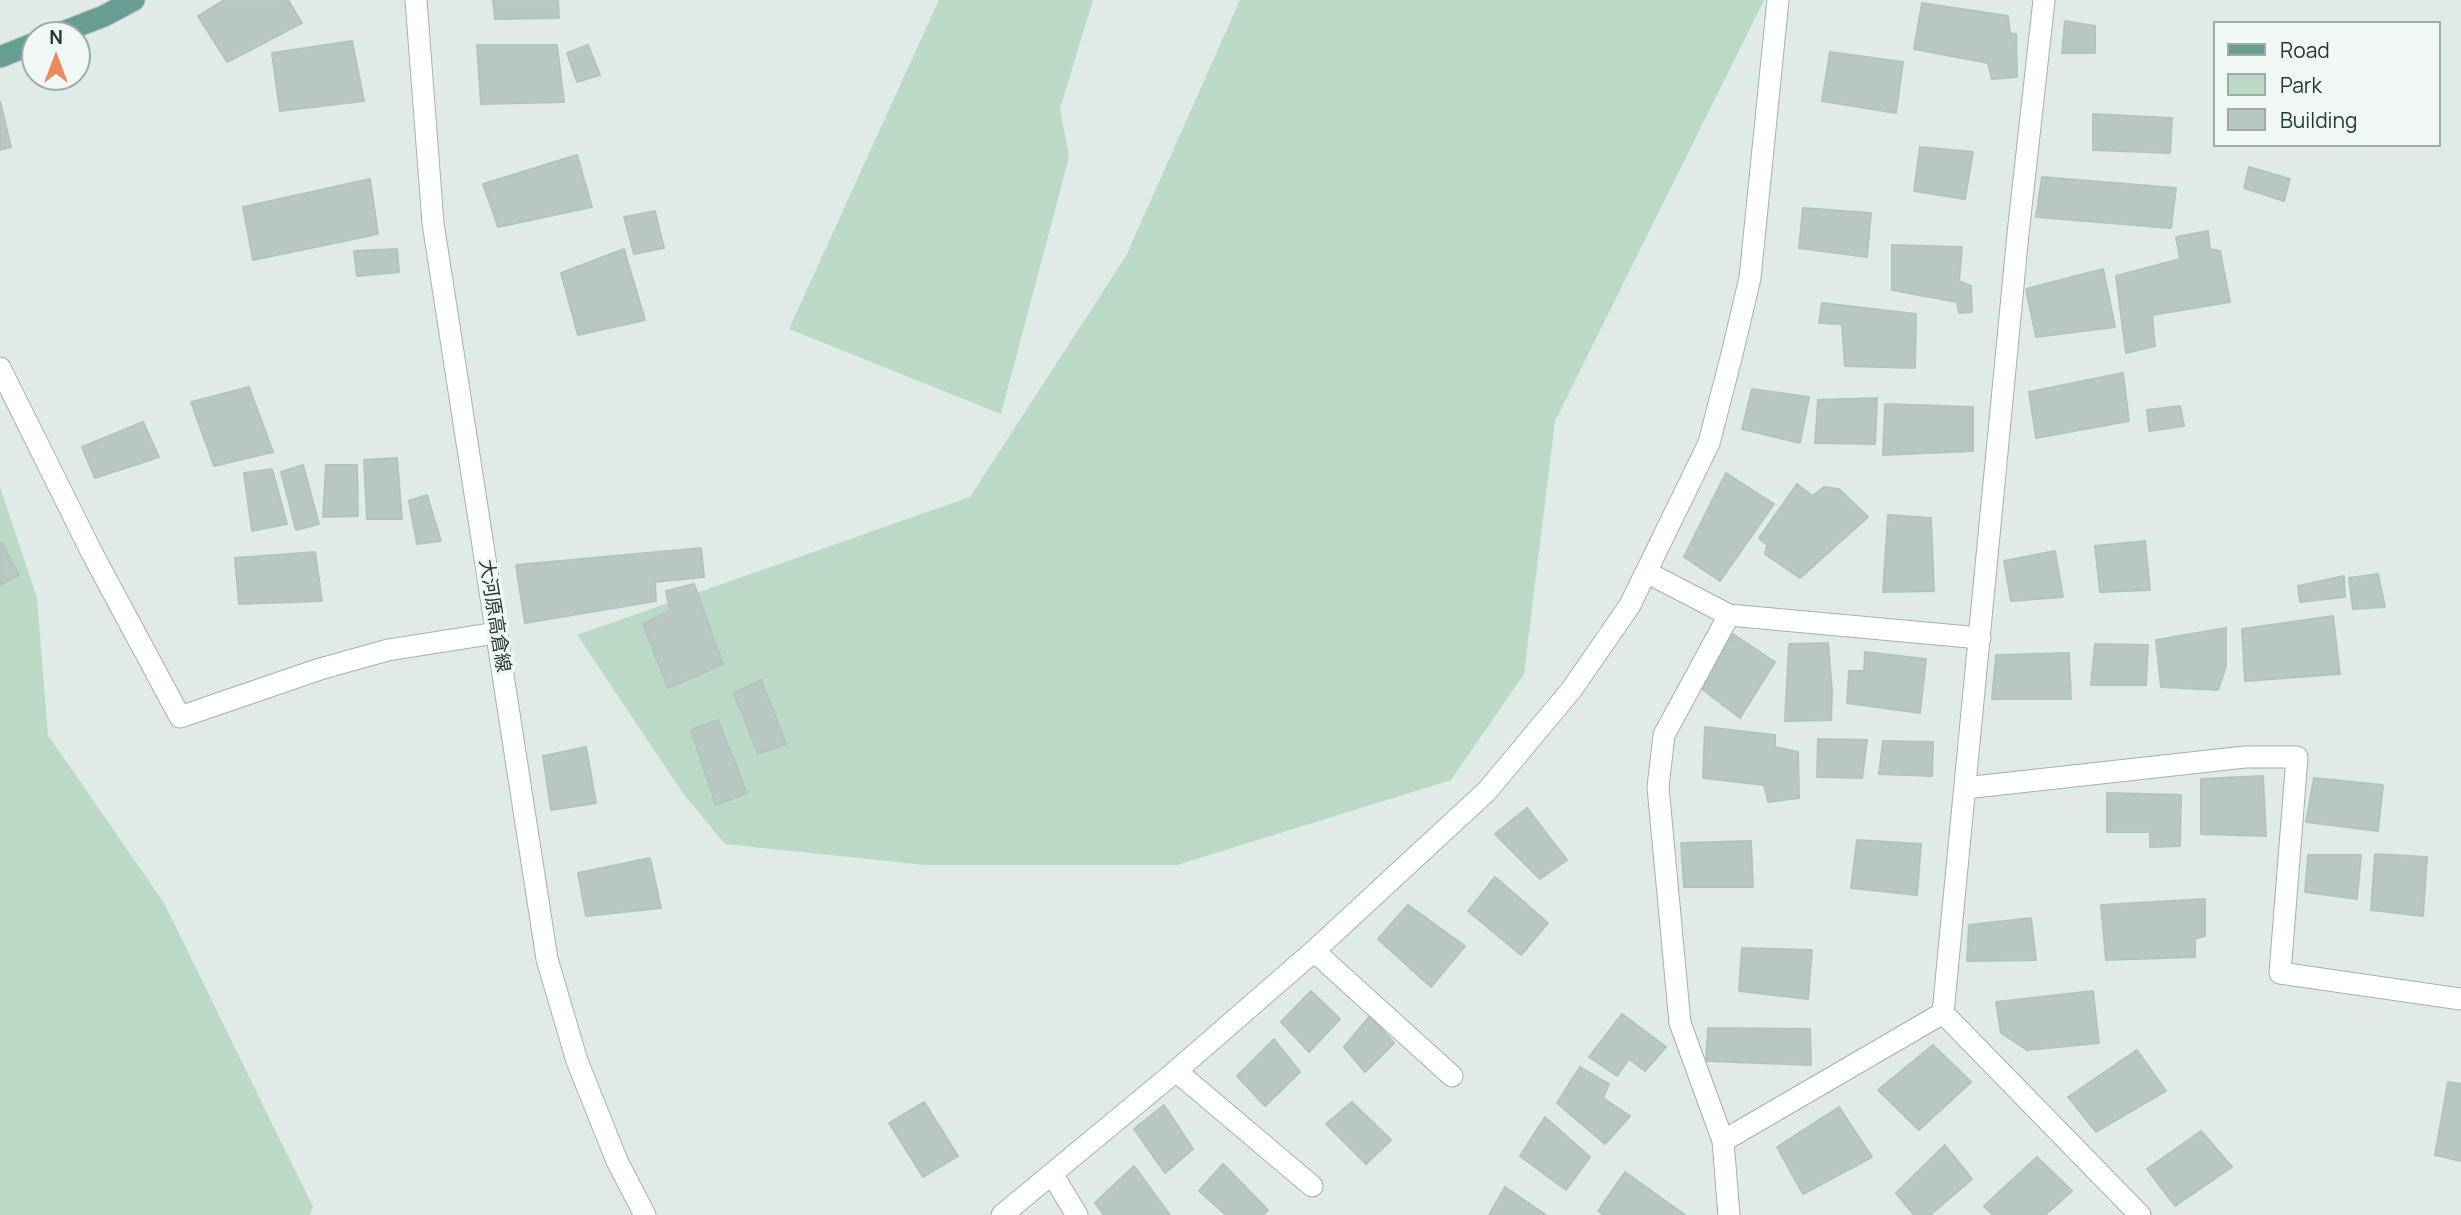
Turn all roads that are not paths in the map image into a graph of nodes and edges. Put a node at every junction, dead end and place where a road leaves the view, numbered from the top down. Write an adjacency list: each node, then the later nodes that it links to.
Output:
1 (134, 0): 5 (main road)
2 (416, 0): 12 (street, 大河原高倉線)
3 (1778, 0): 10 (street)
4 (2044, 0): 13 (street)
5 (101, 8): 6 (main road)
6 (79, 21)
7 (21, 49): 8 (main road)
8 (0, 57)
9 (0, 368): 12 (street)
10 (1648, 573): 11 (street); 15 (street)
11 (1729, 615): 13 (street); 20 (street)
12 (496, 634): 23 (street, 大河原高倉線)
13 (1980, 638): 14 (street)
14 (1965, 788): 16 (street); 17 (street)
15 (1314, 951): 18 (street); 19 (street)
16 (2461, 999)
17 (1943, 1013): 20 (street); 27 (street)
18 (1176, 1071): 21 (street); 22 (street)
19 (1452, 1076)
20 (1723, 1141): 26 (street)
21 (1052, 1174): 24 (street); 25 (street)
22 (1312, 1186)
23 (645, 1215)
24 (1002, 1215)
25 (1077, 1215)
26 (1729, 1215)
27 (2140, 1215)

